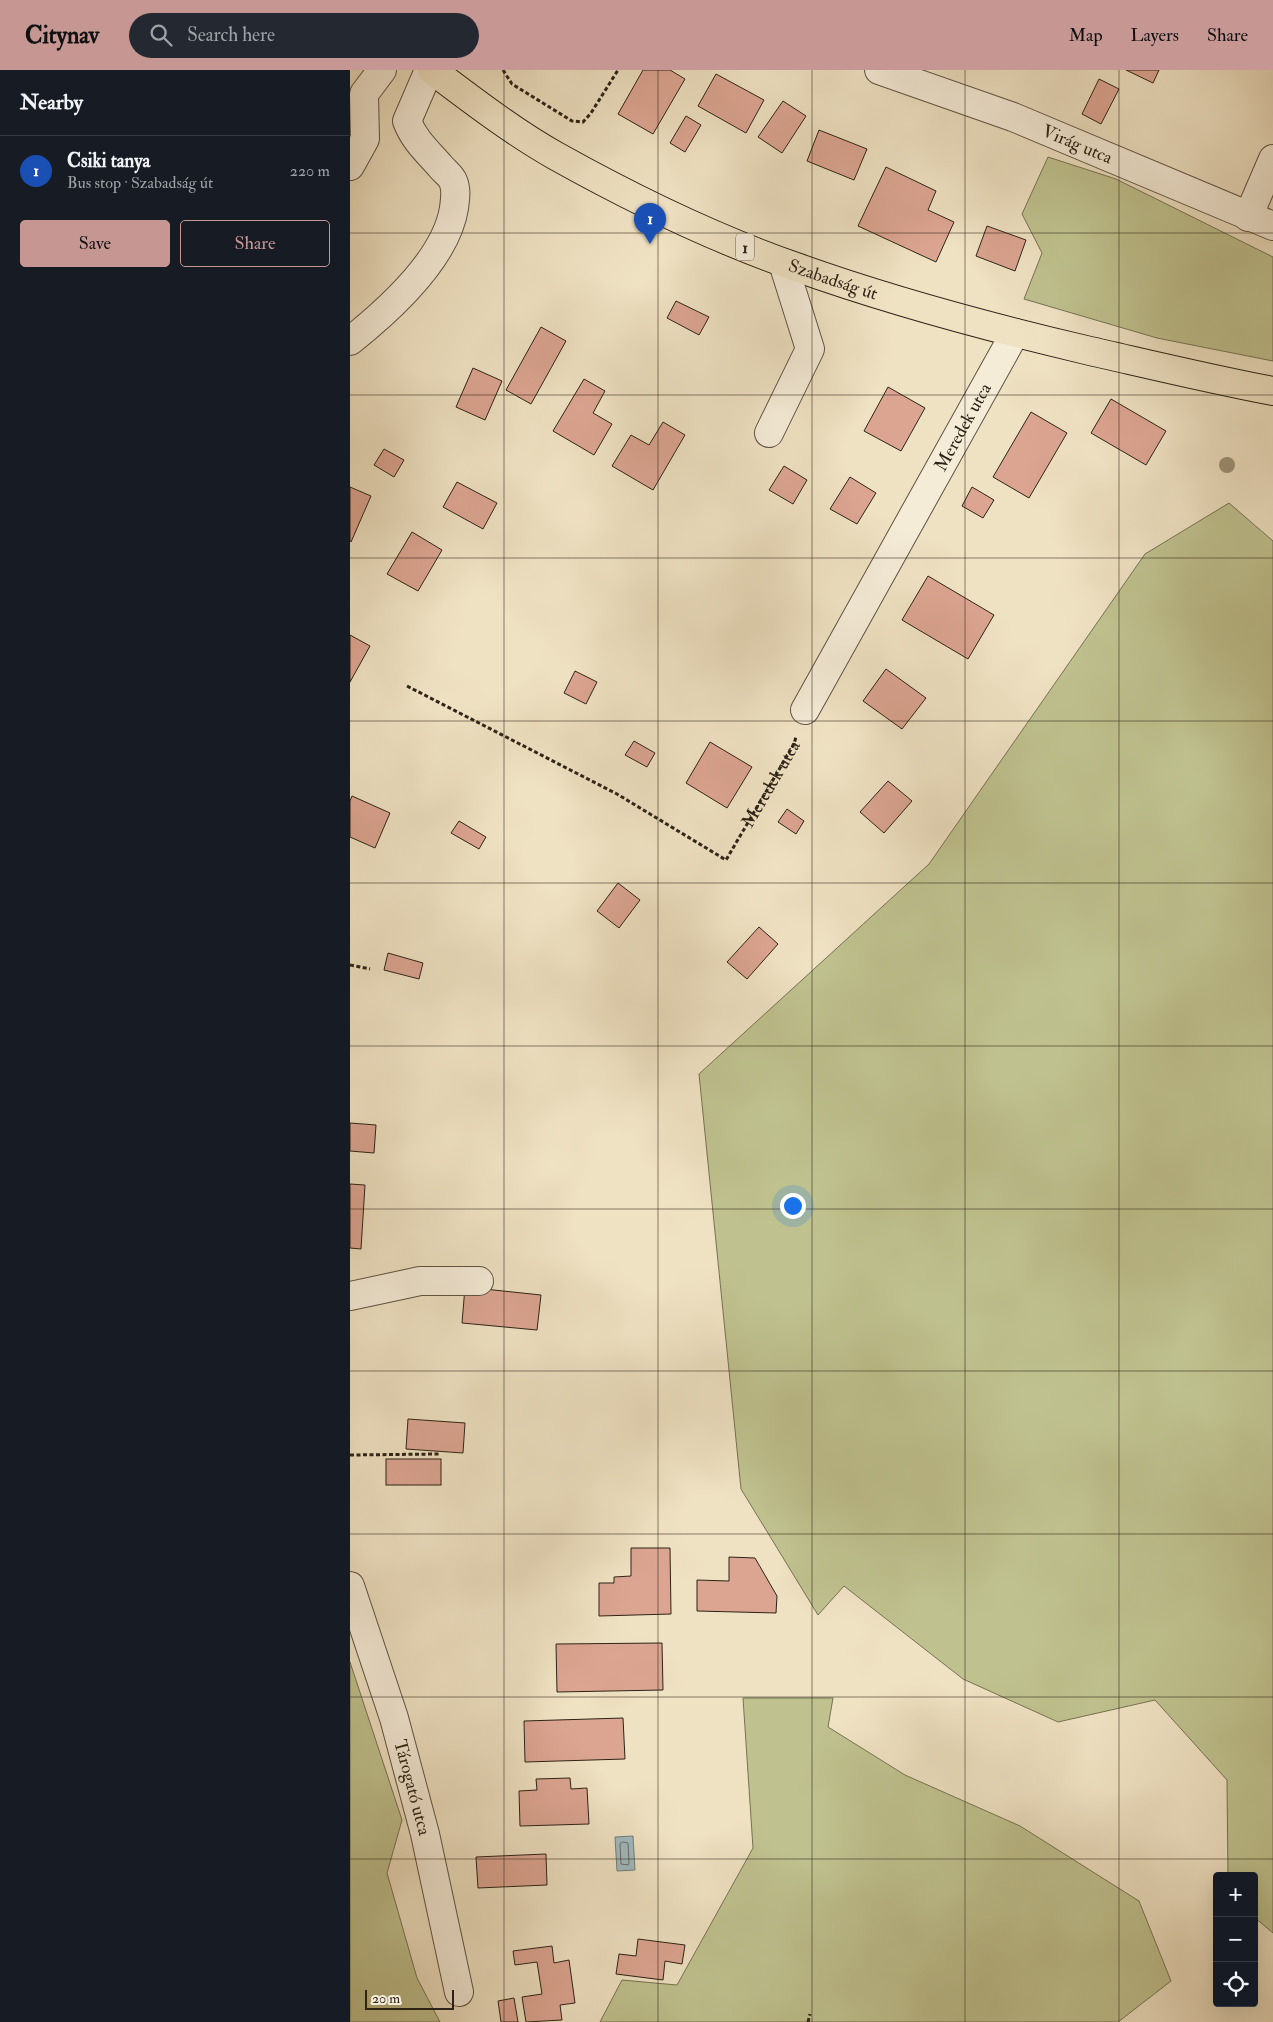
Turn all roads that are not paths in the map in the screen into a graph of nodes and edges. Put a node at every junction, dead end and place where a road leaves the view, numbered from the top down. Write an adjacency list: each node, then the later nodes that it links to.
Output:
1 (382, 70): 6 (street)
2 (429, 70): 11 (street)
3 (432, 70): 9 (main road, Szabadság út / 1)
4 (879, 70): 7 (street, Virág utca)
5 (1273, 158): 7 (street)
6 (350, 166)
7 (1248, 217): 8 (street, Virág utca)
8 (1273, 226)
9 (783, 262): 10 (main road, Szabadság út / 1); 13 (street)
10 (1015, 333): 12 (main road, Szabadság út / 1); 14 (street, Meredek utca)
11 (350, 341)
12 (1273, 391)
13 (769, 433)
14 (805, 710)
15 (479, 1281): 16 (street)
16 (350, 1296)
17 (350, 1586): 18 (street, Tárogató utca)
18 (459, 1992)

